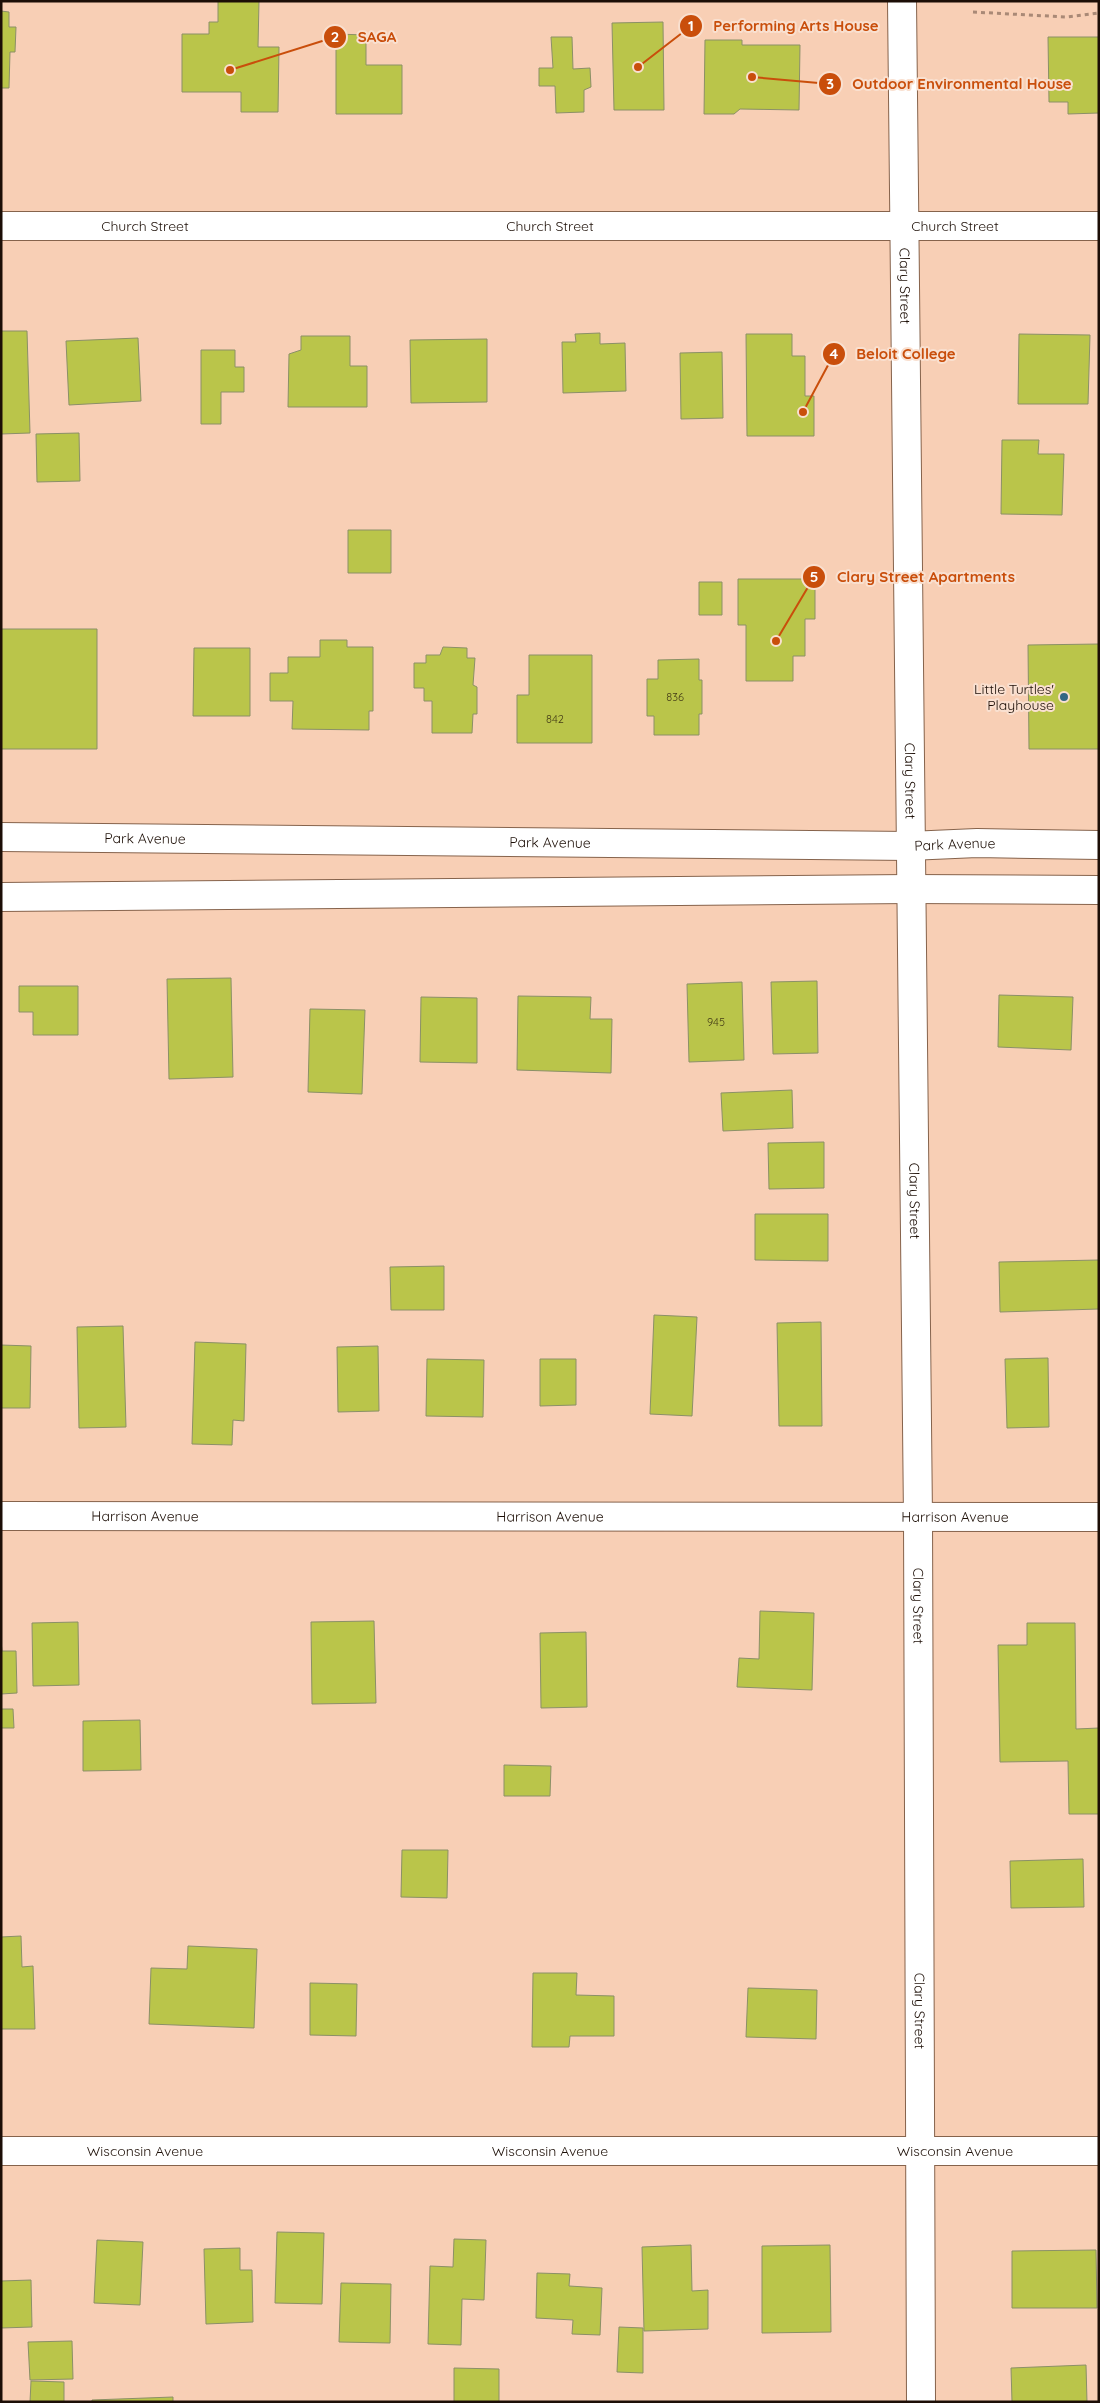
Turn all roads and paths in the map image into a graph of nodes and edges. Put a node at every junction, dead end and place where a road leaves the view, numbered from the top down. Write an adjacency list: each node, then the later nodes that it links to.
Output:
1 (902, 1): 6 (street, Clary Street)
2 (973, 12): 3 (path)
3 (1099, 13)
4 (1, 226): 6 (street, Church Street)
5 (1099, 226): 6 (street, Church Street)
6 (904, 227): 9 (street, Clary Street)
7 (1, 837): 9 (street, Park Avenue)
8 (1099, 845): 9 (street, Park Avenue)
9 (909, 846): 10 (street, Clary Street)
10 (910, 889): 11 (street); 12 (street); 15 (street, Clary Street)
11 (1099, 890)
12 (1, 897)
13 (1, 1516): 15 (street, Harrison Avenue)
14 (1099, 1517): 15 (street, Harrison Avenue)
15 (918, 1518): 16 (street, Clary Street)
16 (920, 2150): 17 (street, Wisconsin Avenue); 18 (street, Wisconsin Avenue); 19 (street, Clary Street)
17 (1, 2151)
18 (1099, 2151)
19 (921, 2402)

